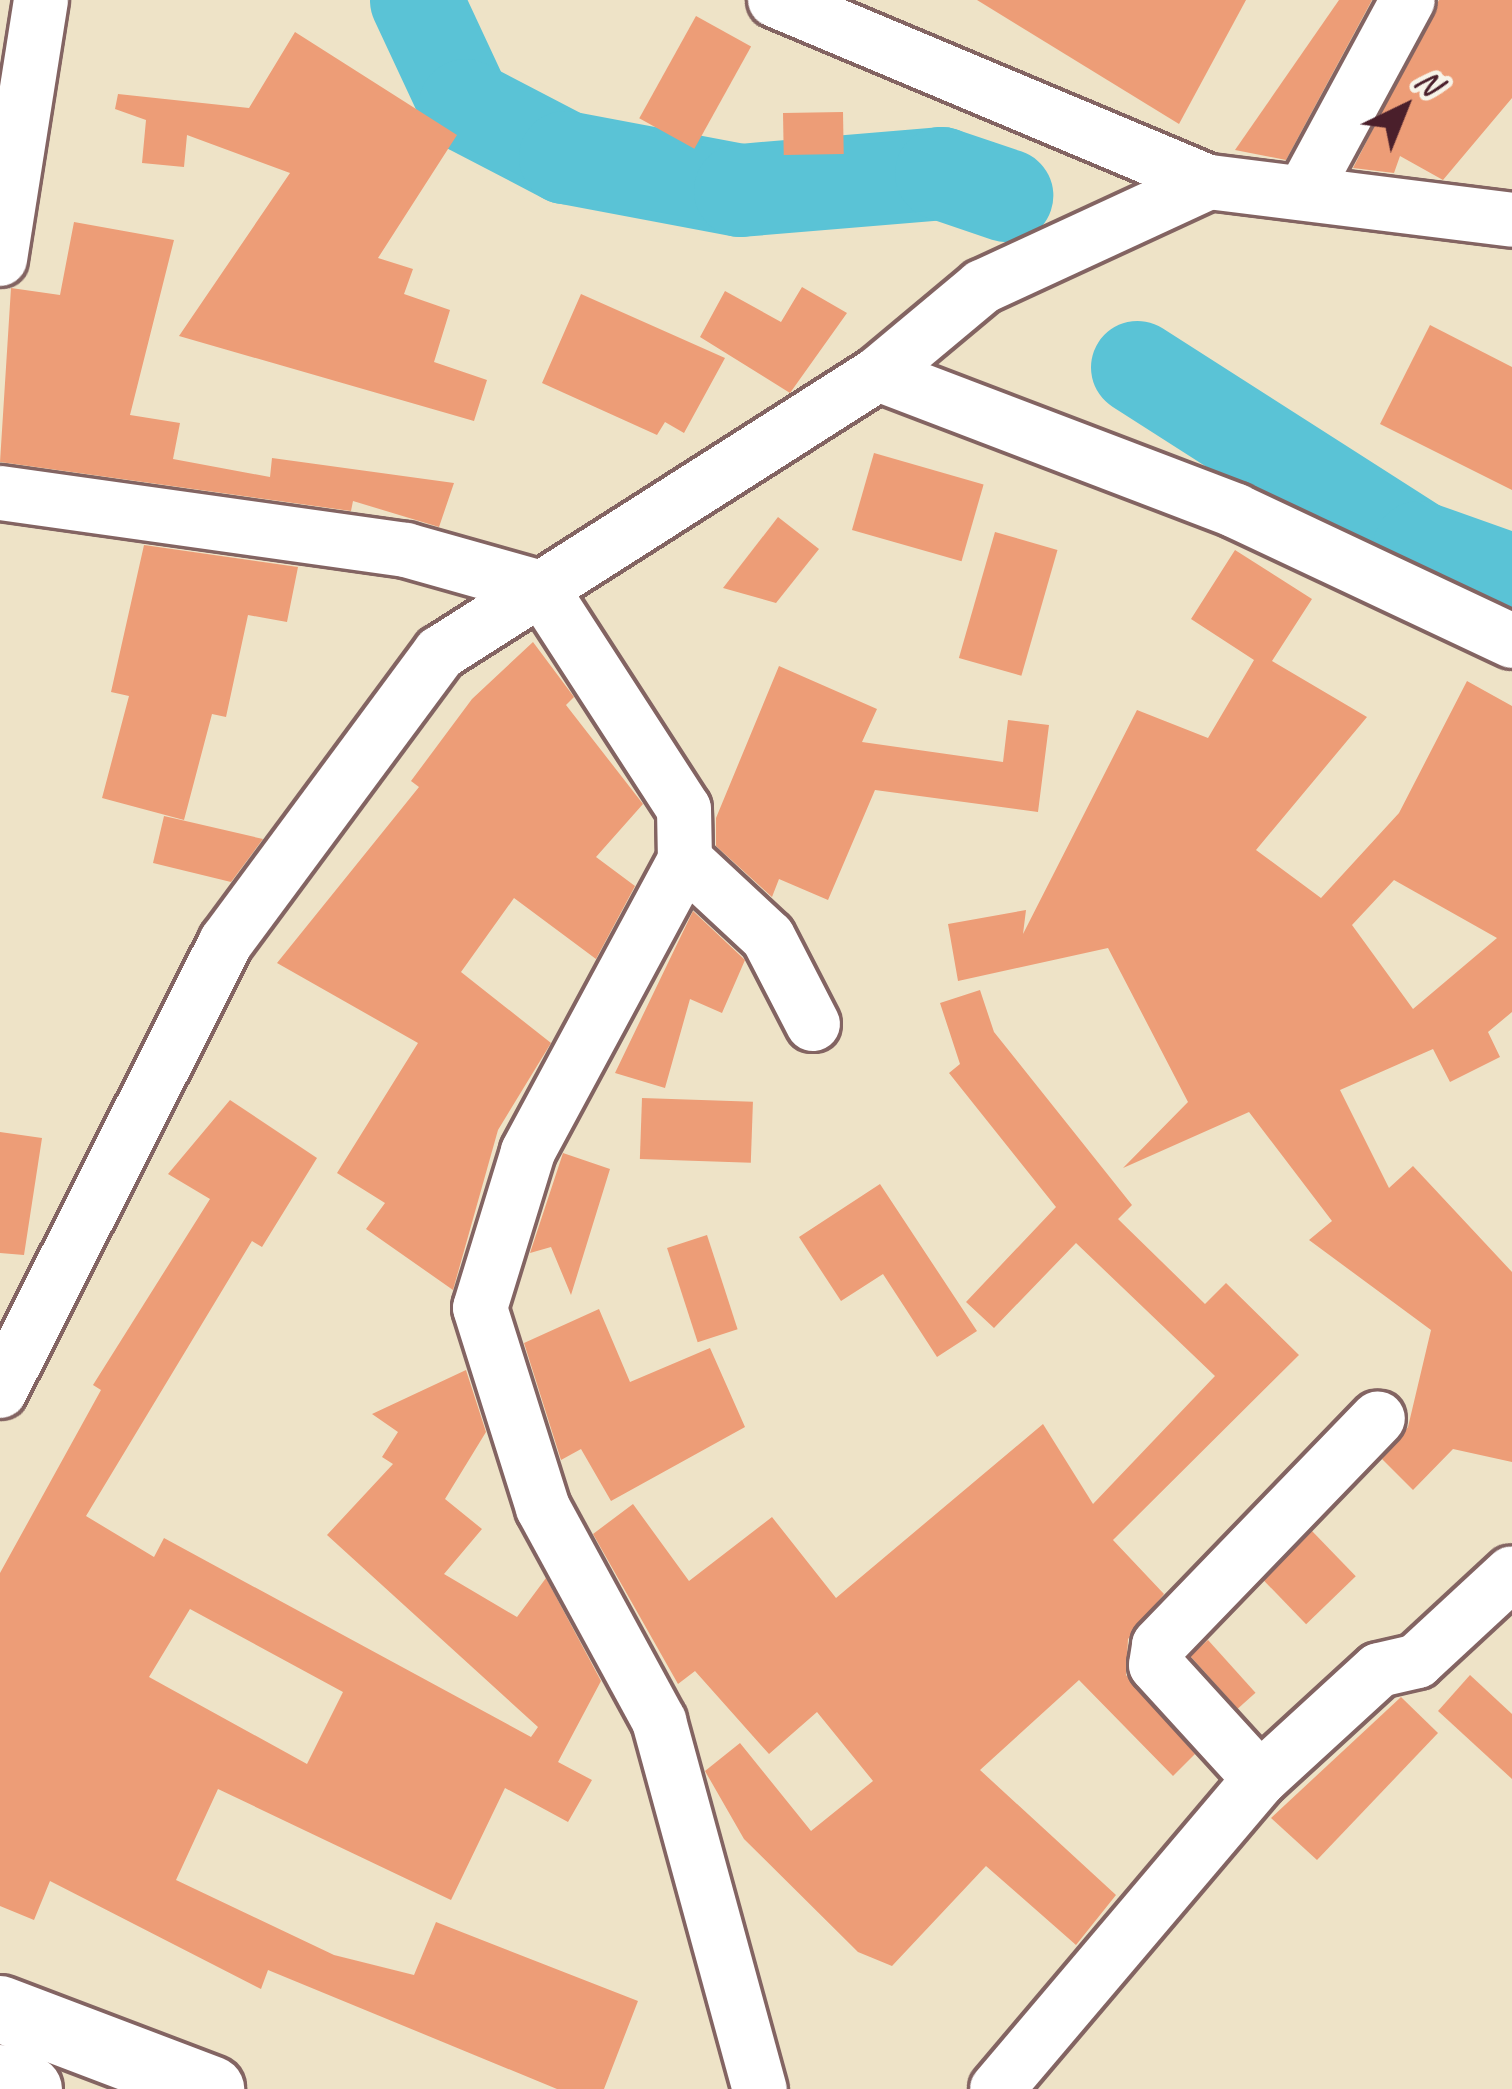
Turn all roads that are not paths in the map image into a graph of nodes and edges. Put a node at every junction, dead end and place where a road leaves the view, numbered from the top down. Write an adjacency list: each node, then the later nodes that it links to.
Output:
1 (41, 0): 7 (street)
2 (775, 0): 4 (street)
3 (1408, 0): 5 (street)
4 (1209, 182): 5 (street); 8 (street)
5 (1304, 192): 6 (street)
6 (1512, 220)
7 (0, 259)
8 (878, 374): 10 (street); 11 (street)
9 (0, 493): 10 (street)
10 (541, 588): 12 (street); 14 (street)
11 (1512, 640)
12 (685, 860): 13 (street); 23 (street)
13 (813, 1024)
14 (0, 1391)
15 (1378, 1418): 17 (street)
16 (1512, 1573): 17 (street)
17 (1260, 1779): 24 (street)
18 (0, 2009): 19 (street)
19 (135, 2075): 22 (street)
20 (0, 2078): 21 (street)
21 (29, 2089)
22 (211, 2089)
23 (760, 2089)
24 (997, 2089)

